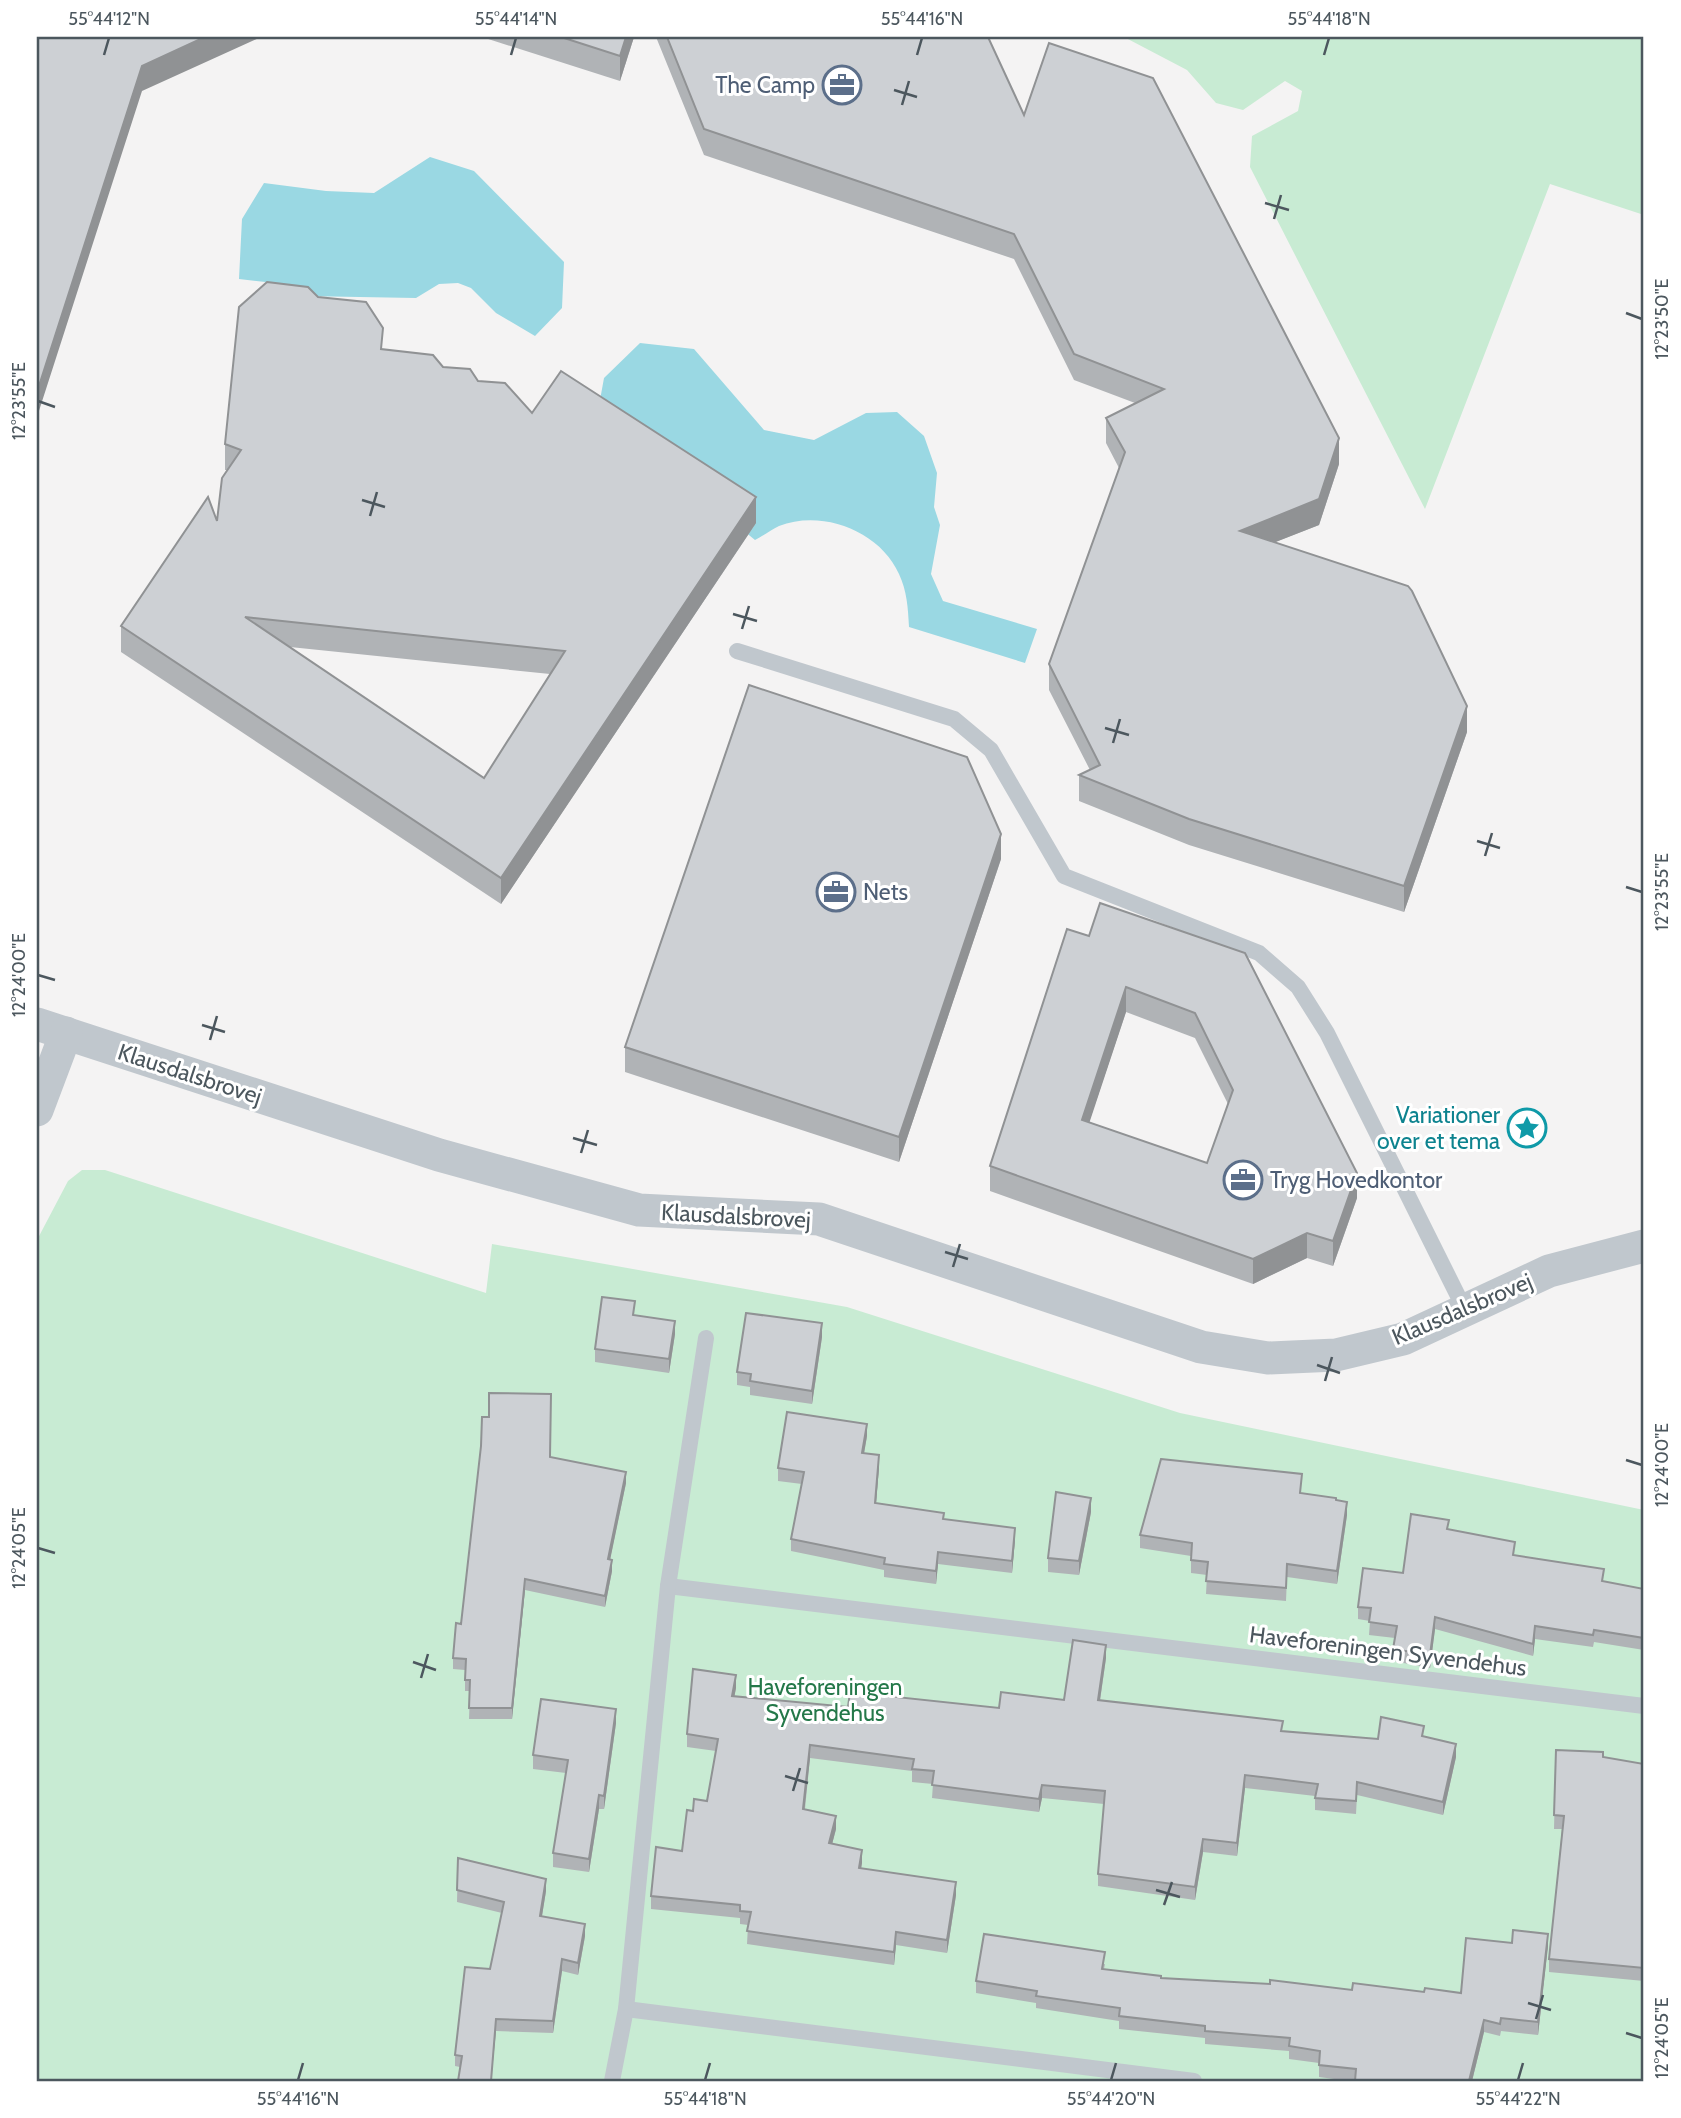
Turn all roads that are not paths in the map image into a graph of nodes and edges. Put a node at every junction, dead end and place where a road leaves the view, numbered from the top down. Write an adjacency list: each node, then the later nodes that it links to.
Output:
1 (737, 650): 5 (lane)
2 (51, 1028): 3 (street, Klausdalsbrovej); 5 (street, Klausdalsbrovej)
3 (37, 1110)
4 (1644, 1246): 5 (street, Klausdalsbrovej)
5 (1465, 1310)
6 (706, 1338): 7 (lane)
7 (668, 1586): 8 (lane, Haveforeningen Syvendehus); 9 (lane)
8 (1644, 1706)
9 (626, 2009): 10 (lane); 11 (lane)
10 (612, 2081)
11 (1194, 2081)

